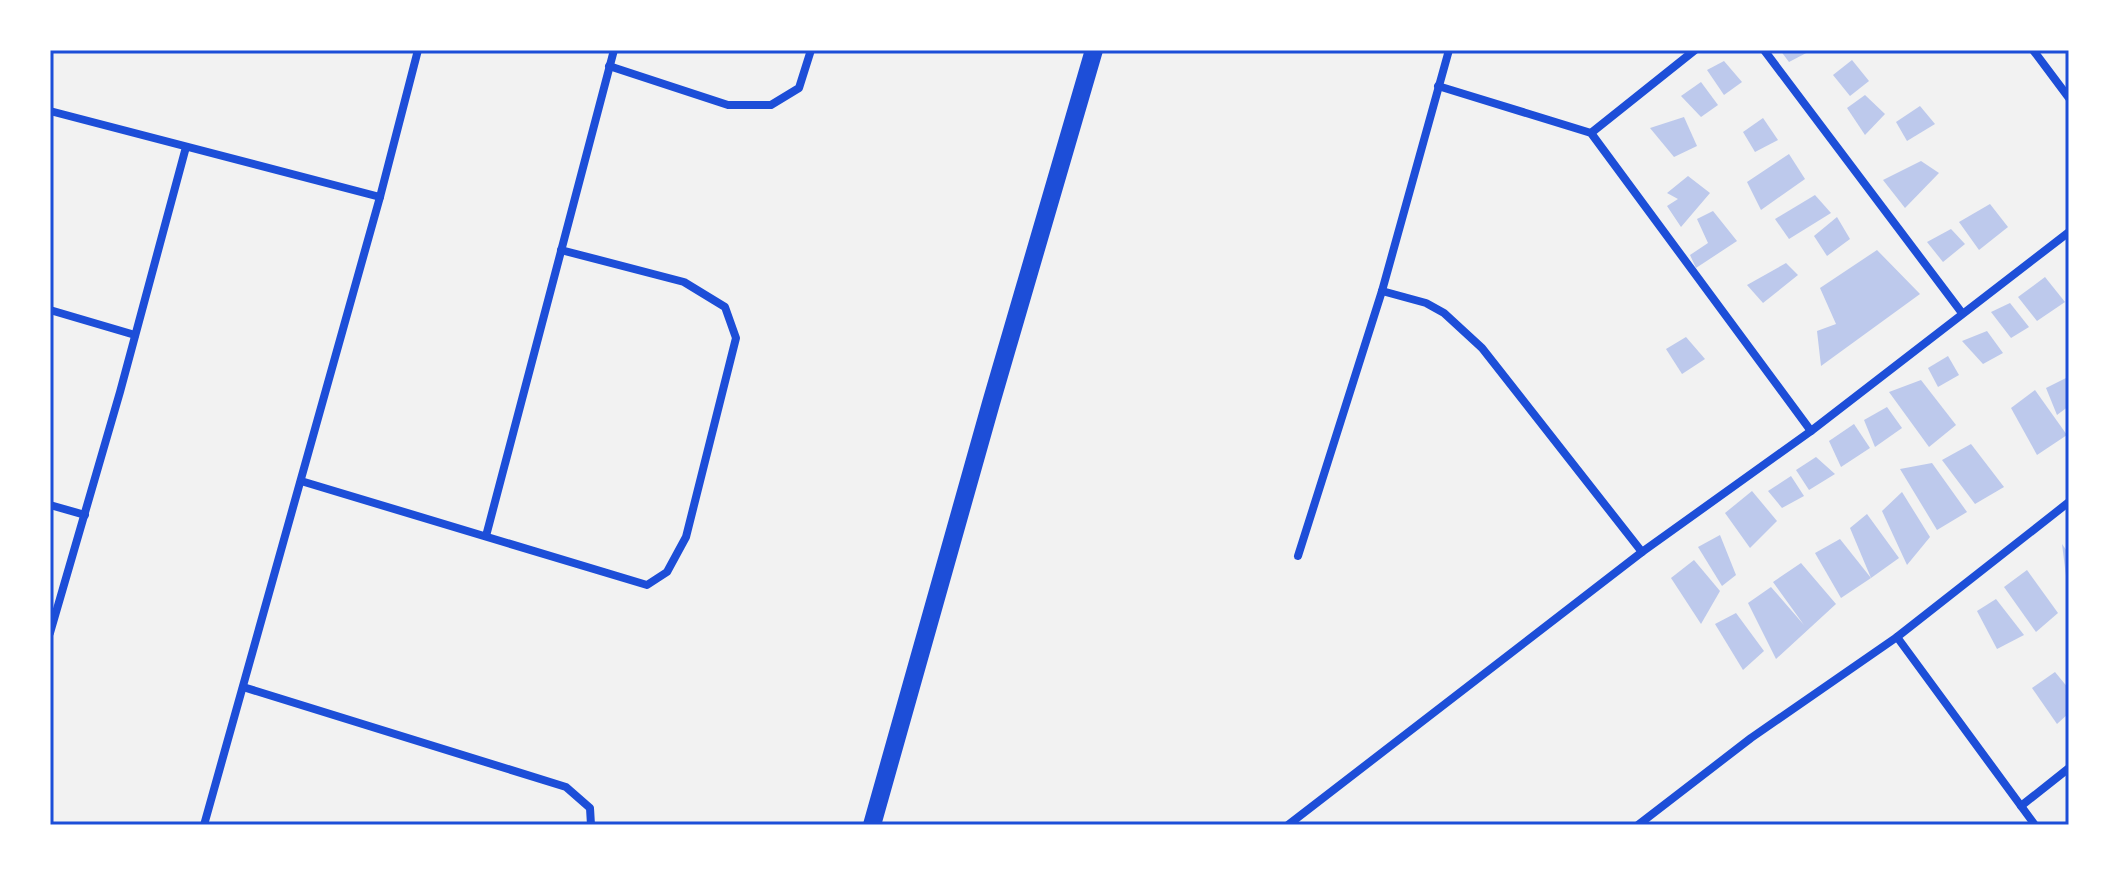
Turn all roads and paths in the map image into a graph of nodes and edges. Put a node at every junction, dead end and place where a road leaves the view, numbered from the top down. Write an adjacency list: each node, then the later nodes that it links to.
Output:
1 (418, 50): 15 (street)
2 (614, 50): 9 (street)
3 (811, 50): 9 (street)
4 (1094, 50): 37 (main road)
5 (1449, 50): 10 (street)
6 (1695, 50): 13 (street)
7 (1764, 50): 20 (street)
8 (2033, 50): 11 (street)
9 (609, 66): 17 (street)
10 (1438, 86): 13 (street); 18 (street)
11 (2069, 98)
12 (50, 111): 14 (street)
13 (1591, 133): 22 (street)
14 (186, 147): 15 (street); 21 (street)
15 (380, 197): 23 (street)
16 (2069, 232): 20 (street)
17 (561, 250): 27 (street); 27 (street)
18 (1382, 291): 28 (street); 29 (street)
19 (50, 310): 21 (street)
20 (1962, 313): 22 (street)
21 (135, 335): 26 (street)
22 (1811, 431): 28 (street)
23 (301, 481): 27 (street); 32 (street)
24 (2069, 502): 31 (street)
25 (50, 505): 26 (street)
26 (85, 515): 30 (street)
27 (486, 536)
28 (1642, 552): 38 (street)
29 (1298, 556)
30 (50, 633)
31 (1897, 637): 34 (street); 39 (street)
32 (243, 687): 35 (street); 36 (street)
33 (2069, 768): 34 (street)
34 (2021, 806): 40 (street)
35 (204, 825)
36 (591, 825)
37 (872, 825)
38 (1288, 825)
39 (1638, 825)
40 (2035, 825)

